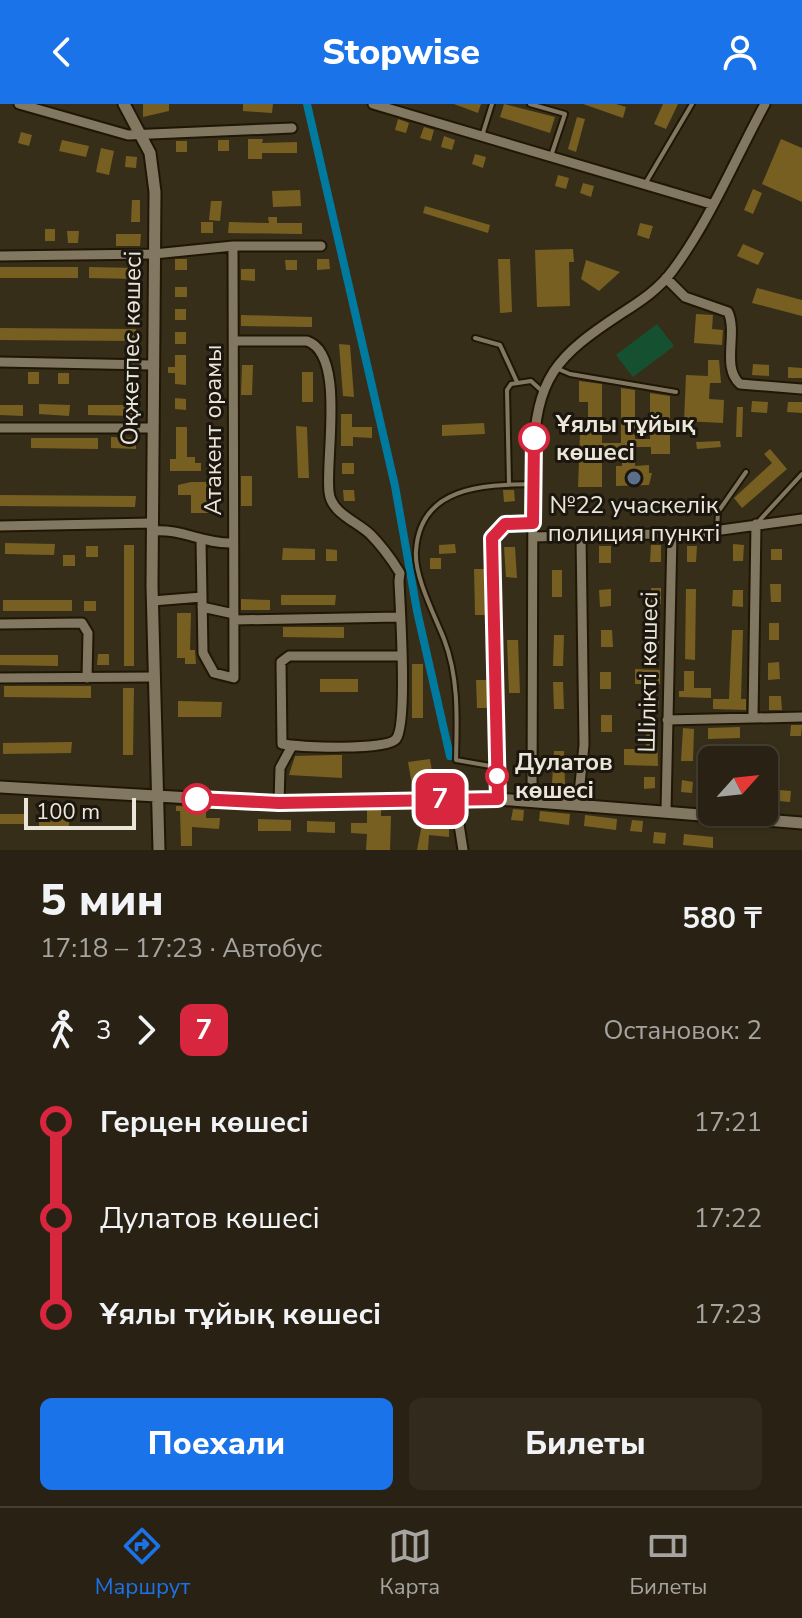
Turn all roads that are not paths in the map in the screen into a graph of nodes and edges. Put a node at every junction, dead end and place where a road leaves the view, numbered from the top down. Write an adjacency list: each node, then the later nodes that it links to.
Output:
1 (19, 104): 11 (street)
2 (124, 104): 11 (street, Оқжетпес көшесі)
3 (373, 104): 9 (street)
4 (414, 104): 9 (lane)
5 (492, 104): 12 (lane)
6 (530, 104): 13 (lane)
7 (692, 104): 14 (lane)
8 (765, 104): 15 (street)
9 (410, 115): 12 (street)
10 (292, 128): 11 (street)
11 (139, 136): 18 (street, Оқжетпес көшесі)
12 (482, 136): 13 (street)
13 (551, 156): 14 (street)
14 (645, 184): 15 (street)
15 (711, 204): 20 (street)
16 (233, 246): 17 (street); 18 (street); 22 (street, Атакент орамы)
17 (321, 246)
18 (154, 254): 19 (street); 24 (street, Оқжетпес көшесі)
19 (0, 256)
20 (666, 278): 25 (street); 27 (street)
21 (475, 338): 26 (lane)
22 (234, 341): 46 (street, Атакент орамы); 50 (street)
23 (0, 362): 24 (street)
24 (151, 365): 31 (street, Оқжетпес көшесі)
25 (554, 367): 28 (lane); 29 (street)
26 (517, 382): 29 (lane); 34 (lane)
27 (802, 389)
28 (676, 392)
29 (543, 393): 35 (street)
30 (0, 428): 31 (street)
31 (152, 428): 40 (street, Оқжетпес көшесі)
32 (746, 472): 41 (lane)
33 (802, 474): 38 (lane)
34 (509, 484): 35 (lane); 60 (lane)
35 (533, 484): 37 (street)
36 (802, 519): 38 (street)
37 (533, 523): 44 (street); 60 (street)
38 (756, 524): 41 (street); 56 (street)
39 (0, 526): 40 (street)
40 (152, 527): 45 (street); 47 (street, Оқжетпес көшесі)
41 (717, 530): 42 (street)
42 (672, 534): 43 (street); 58 (street, Шілікті көшесі)
43 (581, 536): 44 (street); 67 (street)
44 (533, 537): 65 (street)
45 (201, 541): 46 (street); 48 (street)
46 (232, 543): 49 (street, Атакент орамы)
47 (152, 601): 48 (street); 53 (street, Оқжетпес көшесі)
48 (202, 602): 49 (street); 49 (street, Атакент орамы)
49 (234, 617): 50 (street)
50 (400, 617): 52 (street)
51 (0, 624): 55 (street)
52 (401, 656): 59 (street); 59 (street)
53 (154, 677): 55 (street); 62 (street, Оқжетпес көшесі)
54 (0, 678): 55 (street)
55 (87, 678)
56 (753, 716): 57 (street); 58 (street)
57 (802, 717)
58 (667, 720): 68 (street, Шілікті көшесі)
59 (287, 745): 66 (street)
60 (496, 767): 64 (street)
61 (0, 787): 62 (street)
62 (158, 797): 66 (street); 70 (street, Оқжетпес көшесі)
63 (455, 799): 64 (street); 66 (street); 71 (street)
64 (498, 799): 65 (street)
65 (532, 801): 67 (street)
66 (279, 803)
67 (578, 803): 68 (street)
68 (666, 811): 69 (street)
69 (802, 823)
70 (159, 850)
71 (463, 850)

